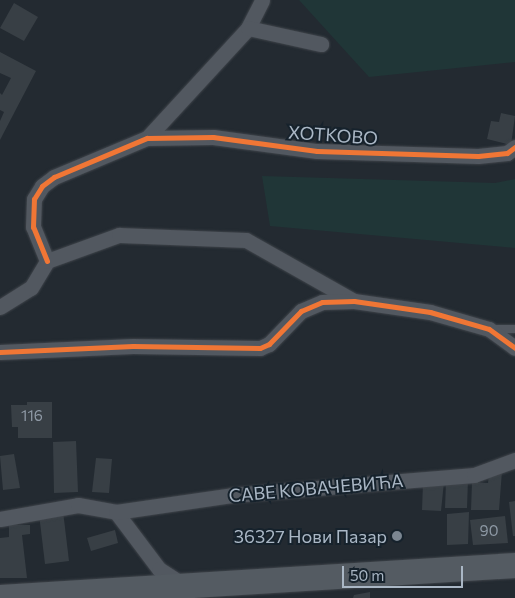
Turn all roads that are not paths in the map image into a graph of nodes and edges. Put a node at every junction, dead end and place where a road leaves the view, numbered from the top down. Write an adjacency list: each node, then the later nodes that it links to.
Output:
1 (262, 0): 2 (street)
2 (248, 28): 3 (street); 4 (street)
3 (322, 44)
4 (147, 138): 5 (street, ХОТКОВО); 6 (street)
5 (515, 148)
6 (48, 261): 7 (street); 8 (street)
7 (354, 301): 9 (street); 12 (street)
8 (0, 308)
9 (489, 329): 10 (lane); 11 (street)
10 (515, 329)
11 (515, 348)
12 (0, 352)
13 (515, 460): 14 (street, САВЕ КОВАЧЕВИЋА)
14 (116, 512): 15 (street, САВЕ КОВАЧЕВИЋА); 17 (street)
15 (0, 519)
16 (515, 565): 17 (main road)
17 (185, 592): 18 (main road)
18 (0, 598)

